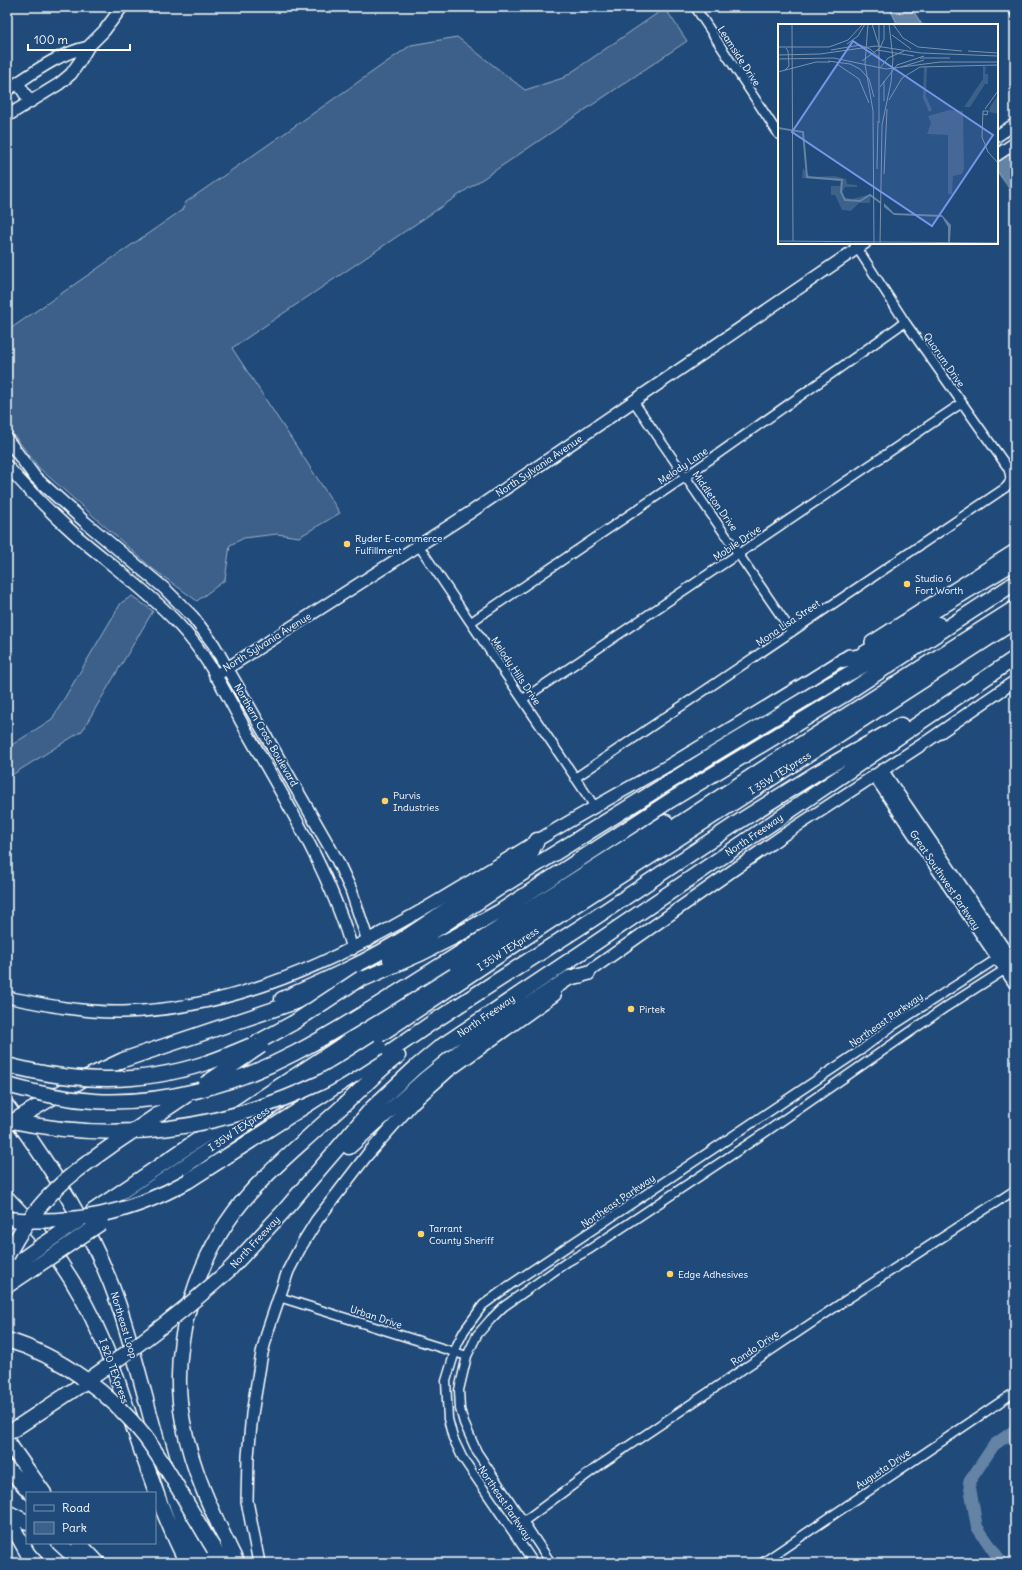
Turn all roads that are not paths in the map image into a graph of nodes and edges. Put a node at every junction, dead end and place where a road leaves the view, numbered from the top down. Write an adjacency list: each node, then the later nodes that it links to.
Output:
1 (122, 7): 5 (main road)
2 (695, 7): 11 (street, Leamside Drive)
3 (1013, 7): 4 (street)
4 (1015, 13)
5 (88, 47): 6 (main road); 8 (main road)
6 (18, 83): 7 (main road); 8 (main road)
7 (7, 90)
8 (30, 102): 9 (main road)
9 (7, 116)
10 (1015, 124): 12 (main road)
11 (778, 133)
12 (1000, 134)
13 (1013, 144): 14 (main road)
14 (998, 154)
15 (860, 244): 16 (street, Quorum Drive); 17 (main road, North Sylvania Avenue)
16 (905, 322): 18 (street, Quorum Drive); 21 (street, Melody Lane)
17 (634, 402): 21 (street, Middleton Drive); 23 (main road, North Sylvania Avenue)
18 (962, 403): 22 (street, Quorum Drive); 25 (street, Mobile Drive)
19 (8, 441): 36 (main road, Northern Cross Boulevard)
20 (7, 466): 37 (main road, Northern Cross Boulevard)
21 (685, 477): 25 (street, Middleton Drive); 31 (street, Melody Lane)
22 (1010, 484): 32 (street, Mona Lisa Street)
23 (419, 546): 31 (street, Melody Hills Drive); 36 (main road, North Sylvania Avenue)
24 (1015, 550): 35 (main road)
25 (739, 553): 32 (street, Middleton Drive); 39 (street, Mobile Drive)
26 (1015, 562): 35 (highway)
27 (1015, 583): 28 (highway)
28 (982, 605): 56 (highway); 57 (highway, bridge)
29 (1015, 608): 43 (highway, I 35W TEXpress)
30 (1015, 621): 40 (highway, I 35W TEXpress)
31 (471, 622): 39 (street, Melody Hills Drive)
32 (792, 632): 42 (street, Mona Lisa Street)
33 (1015, 649): 51 (highway)
34 (1015, 658): 65 (highway, North Freeway)
35 (843, 660): 46 (main road)
36 (228, 668): 37 (main road, North Sylvania Avenue); 44 (main road, Northern Cross Boulevard)
37 (215, 676): 45 (main road, Northern Cross Boulevard)
38 (1015, 681): 41 (main road, North Freeway)
39 (523, 699): 42 (street, Melody Hills Drive)
40 (871, 715): 63 (highway, bridge); 70 (highway, I 35W TEXpress)
41 (878, 772): 50 (main road, Great Southwest Parkway); 53 (main road, North Freeway)
42 (576, 778): 46 (street, Melody Hills Drive)
43 (744, 782): 61 (highway, bridge); 70 (highway, I 35W TEXpress)
44 (297, 789): 45 (main road); 48 (main road, Northern Cross Boulevard)
45 (283, 795): 49 (main road, Northern Cross Boulevard)
46 (595, 807): 47 (main road)
47 (537, 840): 48 (main road); 56 (highway)
48 (368, 941): 49 (main road)
49 (352, 949): 55 (main road)
50 (1002, 955): 52 (main road, Great Southwest Parkway); 58 (street, Northeast Parkway)
51 (532, 959): 71 (highway, bridge); 102 (highway)
52 (1012, 966): 54 (main road, Great Southwest Parkway); 59 (street, Northeast Parkway)
53 (588, 973): 65 (highway); 78 (main road, North Freeway)
54 (1015, 984)
55 (7, 997)
56 (248, 1018): 64 (highway, bridge)
57 (293, 1023): 60 (highway, bridge); 75 (highway, bridge)
58 (891, 1027): 59 (street); 66 (street, Northeast Parkway)
59 (900, 1039): 67 (street, Northeast Parkway)
60 (7, 1065)
61 (7, 1085)
62 (7, 1106): 86 (highway, Northeast Loop)
63 (7, 1120)
64 (7, 1125)
65 (325, 1163): 83 (highway, North Freeway, bridge)
66 (693, 1163): 67 (street); 72 (street, Northeast Parkway)
67 (700, 1175): 73 (street, Northeast Parkway)
68 (1015, 1190): 92 (street, Rondo Drive)
69 (7, 1198): 98 (highway, I 820 TEXpress)
70 (97, 1217): 74 (highway, I 35W TEXpress, bridge)
71 (7, 1219)
72 (581, 1238): 73 (street); 80 (street, Northeast Parkway)
73 (590, 1249): 81 (street, Northeast Parkway)
74 (42, 1254): 76 (highway, I 35W TEXpress); 77 (highway, I 35W TEXpress)
75 (7, 1256)
76 (7, 1270)
77 (7, 1286)
78 (279, 1297): 80 (street, Urban Drive); 103 (main road, North Freeway)
79 (7, 1340): 101 (highway, bridge)
80 (455, 1353): 81 (street, Urban Drive); 93 (street, Northeast Parkway)
81 (467, 1356): 92 (street, Northeast Parkway)
82 (1015, 1392): 106 (street, Augusta Drive)
83 (7, 1434)
84 (7, 1441): 88 (highway)
85 (7, 1468): 87 (highway)
86 (169, 1483): 99 (highway, Northeast Loop); 100 (highway)
87 (30, 1492)
88 (43, 1492)
89 (7, 1512): 91 (highway)
90 (7, 1517): 96 (highway)
91 (26, 1522)
92 (523, 1523): 93 (street, Rondo Drive); 105 (street, Northeast Parkway)
93 (512, 1530): 104 (street, Northeast Parkway)
94 (62, 1544): 95 (highway)
95 (83, 1550): 97 (highway)
96 (36, 1563)
97 (98, 1563)
98 (187, 1563)
99 (200, 1563)
100 (212, 1563)
101 (224, 1563)
102 (237, 1563)
103 (259, 1563)
104 (534, 1563)
105 (551, 1563)
106 (762, 1563)

